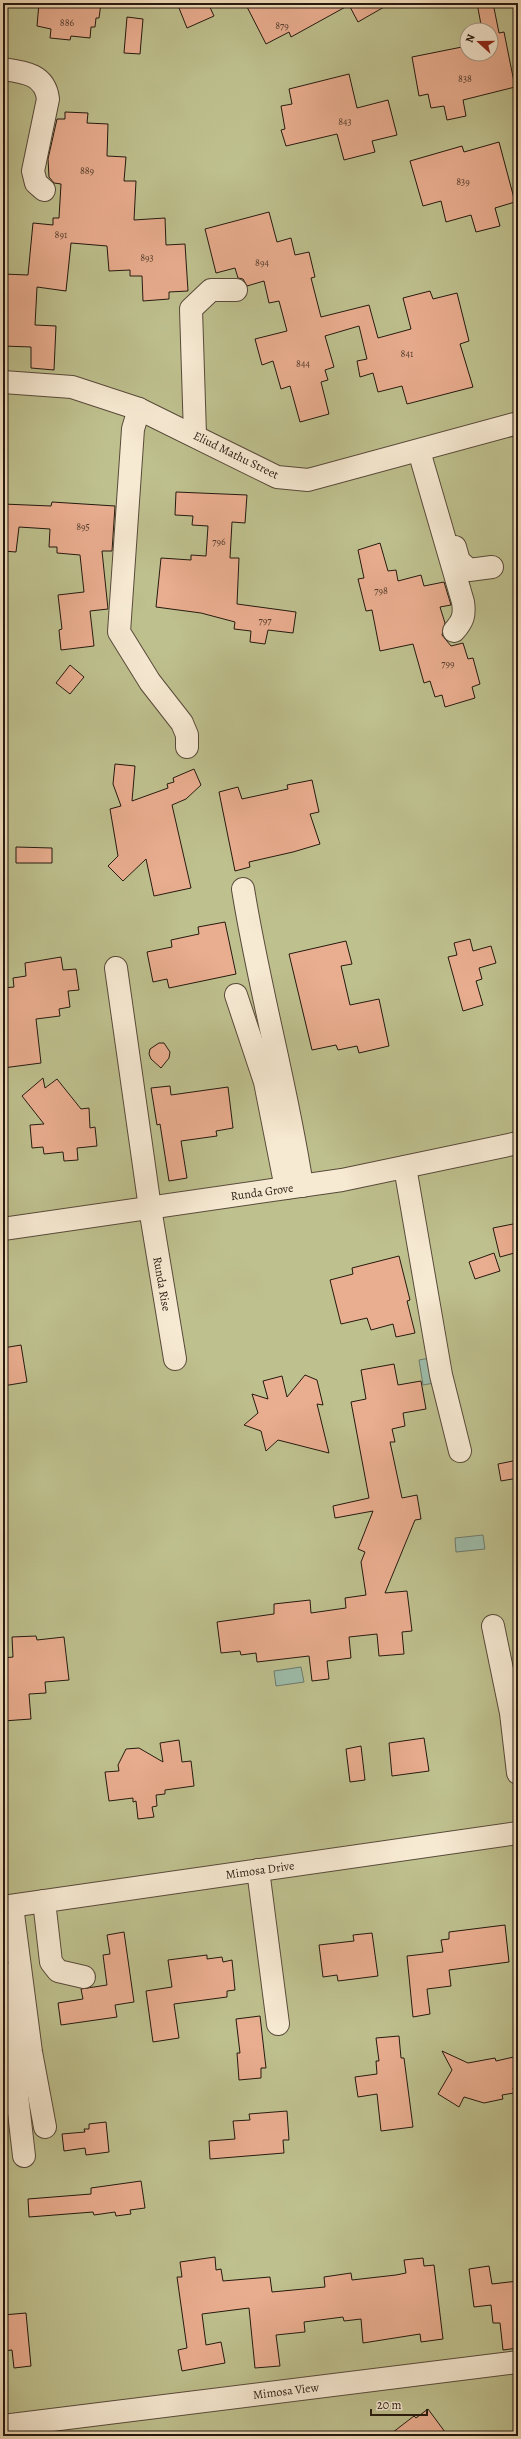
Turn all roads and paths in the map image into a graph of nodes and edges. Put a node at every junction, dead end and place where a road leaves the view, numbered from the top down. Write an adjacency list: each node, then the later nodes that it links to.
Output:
1 (3, 68): 2 (street)
2 (44, 190)
3 (236, 290): 7 (street)
4 (3, 382): 5 (street, Eliud Mathu Street)
5 (139, 409): 7 (street, Eliud Mathu Street); 11 (street)
6 (518, 423): 8 (street, Eliud Mathu Street)
7 (195, 435): 8 (street, Eliud Mathu Street)
8 (425, 448): 9 (street); 10 (street)
9 (492, 567)
10 (454, 631)
11 (187, 747)
12 (243, 889): 17 (street)
13 (116, 968): 18 (street, Runda Rise)
14 (236, 995): 17 (street)
15 (518, 1143): 16 (street, Runda Grove)
16 (405, 1167): 17 (street, Runda Grove); 21 (street)
17 (294, 1187): 18 (street, Runda Grove)
18 (150, 1208): 19 (street, Runda Grove); 20 (street, Runda Rise)
19 (3, 1229)
20 (175, 1359)
21 (460, 1451)
22 (493, 1626): 23 (street)
23 (514, 1712): 24 (street)
24 (518, 1773)
25 (518, 1833): 26 (street, Mimosa Drive)
26 (258, 1870): 27 (street, Mimosa Drive); 31 (street)
27 (44, 1901): 28 (street, Mimosa Drive); 30 (street)
28 (7, 1906): 32 (street)
29 (3, 1973): 33 (street)
30 (84, 1977)
31 (278, 2024)
32 (45, 2127)
33 (24, 2156)
34 (518, 2362): 36 (street, Mimosa View)
35 (3, 2426): 36 (street, Mimosa View)
36 (56, 2428)

